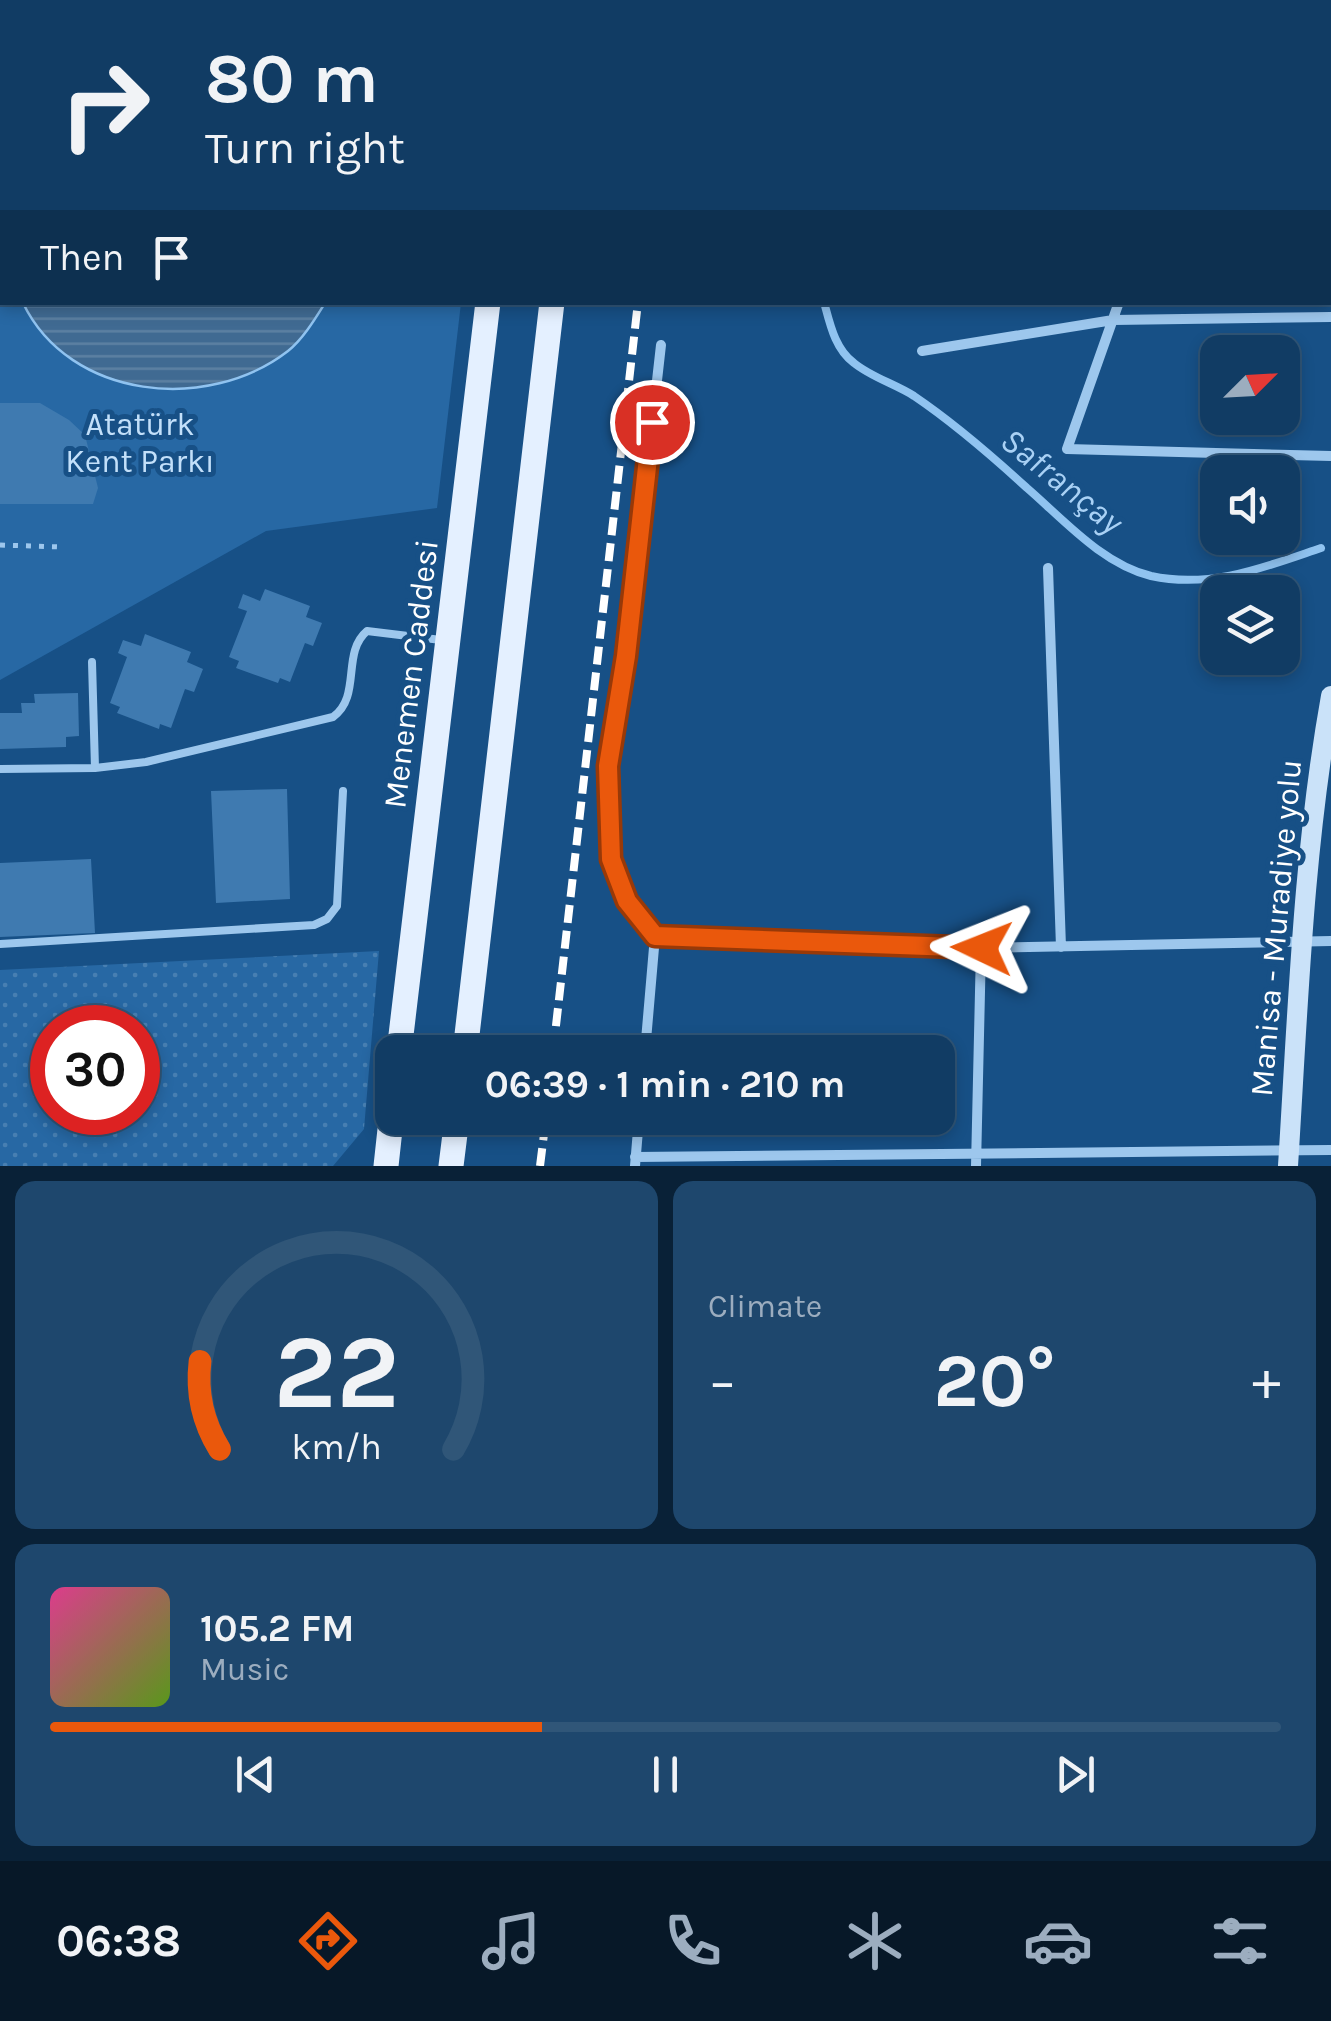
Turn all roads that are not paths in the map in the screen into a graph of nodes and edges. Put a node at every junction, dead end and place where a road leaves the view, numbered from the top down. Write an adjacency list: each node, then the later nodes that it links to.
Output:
1 (488, 305): 10 (main road, Menemen Caddesi)
2 (552, 305): 23 (main road)
3 (1117, 305): 5 (street)
4 (1331, 318): 5 (street)
5 (1113, 320): 7 (street); 8 (street)
6 (661, 344): 16 (street)
7 (922, 351)
8 (1331, 456)
9 (1048, 568): 20 (street)
10 (448, 640): 13 (lane); 22 (main road, Menemen Caddesi)
11 (92, 662): 13 (lane)
12 (1331, 696): 17 (main road, Manisa - Muradiye yolu)
13 (95, 768): 14 (lane)
14 (0, 769)
15 (343, 791): 19 (lane)
16 (655, 936): 21 (street); 24 (street)
17 (1301, 939): 18 (street); 20 (street); 30 (main road, Manisa - Muradiye yolu)
18 (1331, 940)
19 (0, 944)
20 (1061, 947): 21 (street)
21 (982, 948): 29 (street)
22 (402, 1035)
23 (467, 1035)
24 (646, 1035)
25 (389, 1135): 32 (main road)
26 (455, 1135): 33 (main road)
27 (637, 1135): 31 (street)
28 (1331, 1150): 30 (street)
29 (976, 1153): 30 (street); 31 (street); 34 (street)
30 (1289, 1158)
31 (635, 1162)
32 (386, 1166)
33 (451, 1166)
34 (976, 1166)

